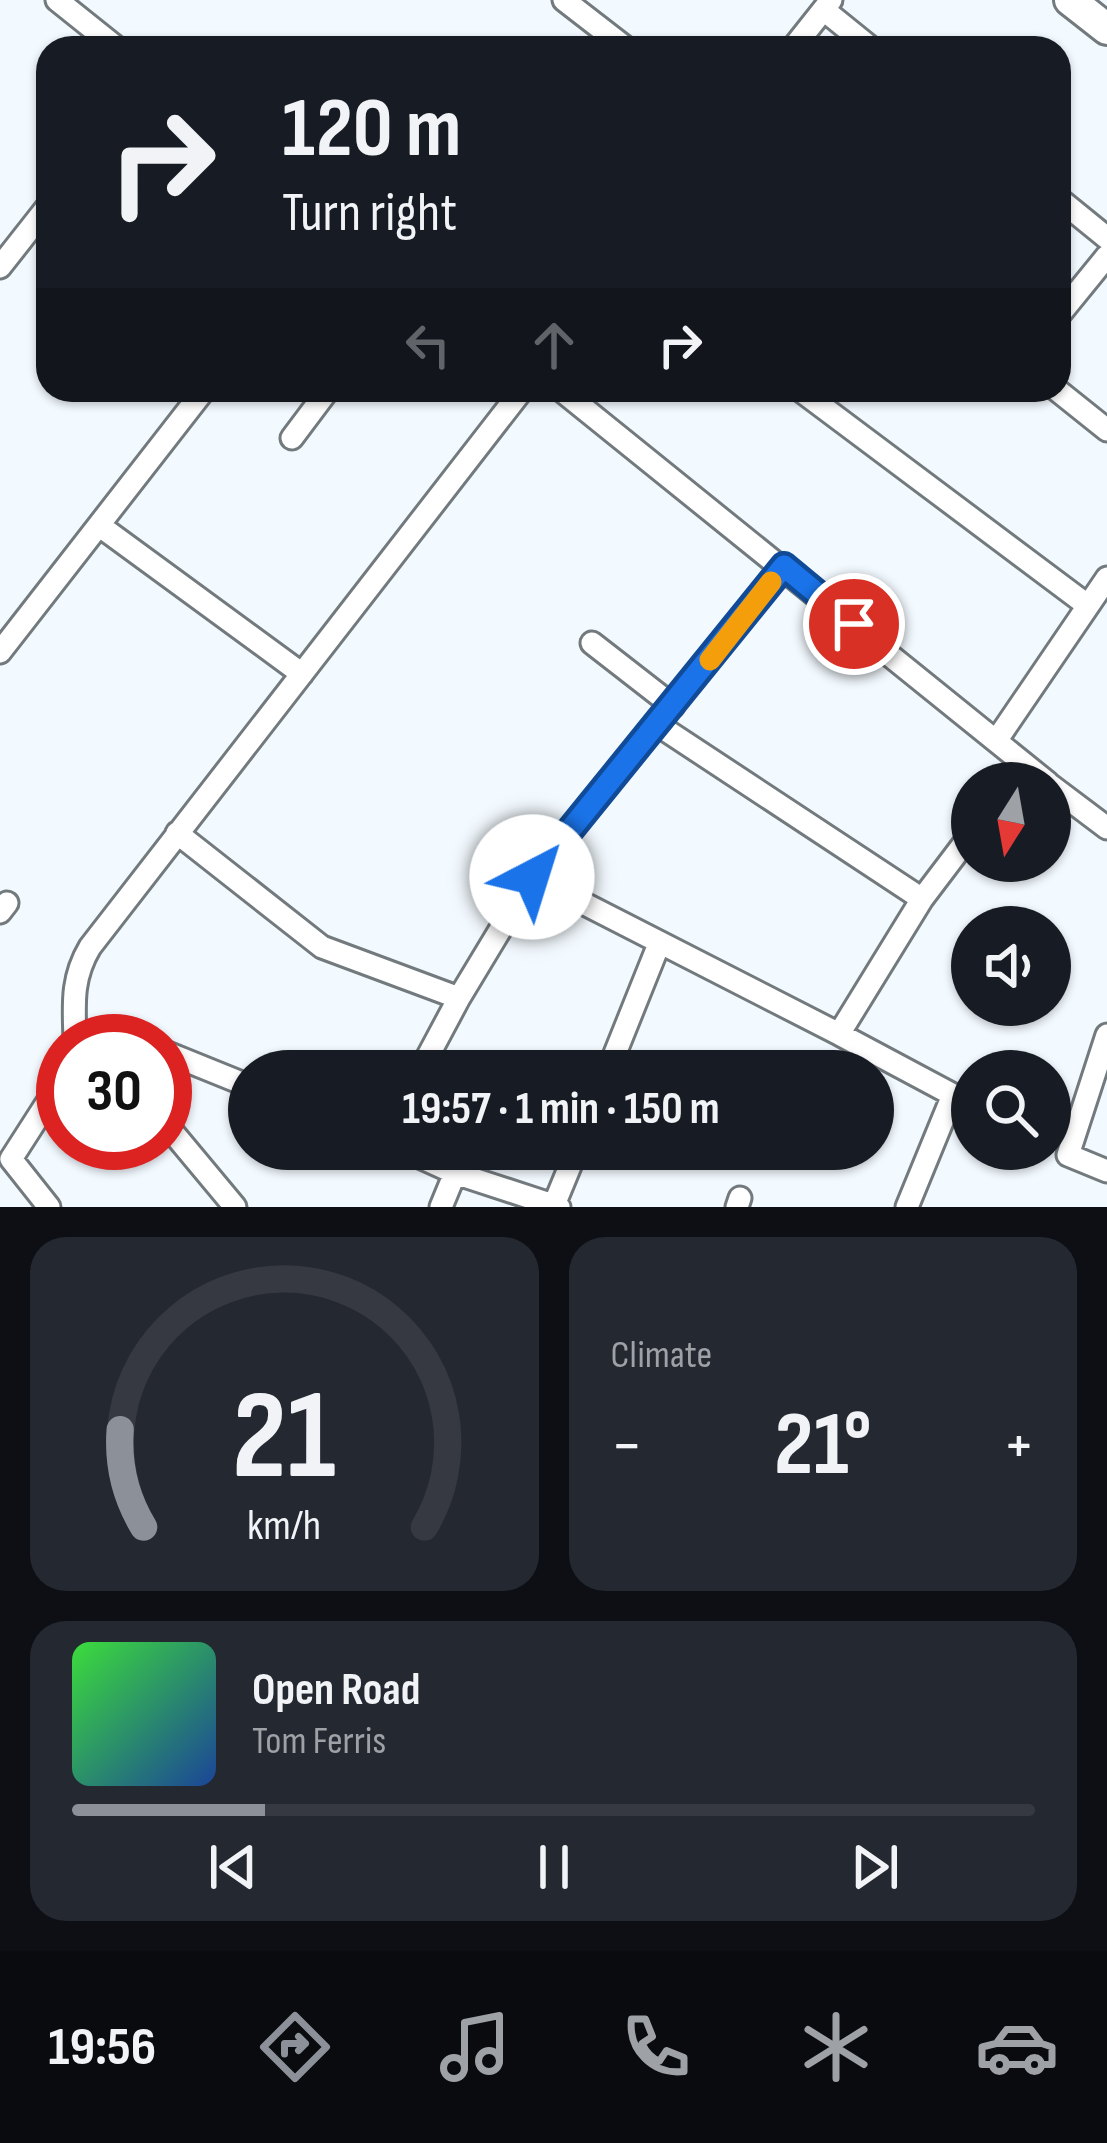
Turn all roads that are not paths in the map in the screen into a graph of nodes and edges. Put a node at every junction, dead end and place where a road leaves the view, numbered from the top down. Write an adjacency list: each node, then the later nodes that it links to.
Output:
1 (57, 0): 6 (street)
2 (569, 1): 7 (street)
3 (1076, 2): 5 (main road)
4 (828, 5): 8 (street); 9 (street)
5 (1107, 29)
6 (102, 36)
7 (611, 36)
8 (803, 36)
9 (859, 36)
10 (1071, 209): 12 (street)
11 (36, 221): 14 (street)
12 (1107, 238)
13 (1107, 256): 15 (street)
14 (0, 267)
15 (1071, 300)
16 (1071, 401): 22 (street)
17 (195, 402): 24 (street)
18 (319, 402): 23 (street)
19 (513, 402): 30 (street)
20 (576, 402): 25 (street)
21 (816, 402): 27 (street)
22 (1107, 430)
23 (292, 438)
24 (100, 526): 29 (street); 30 (street)
25 (784, 566): 31 (street); 33 (street)
26 (1107, 578): 27 (street)
27 (1087, 604): 33 (street)
28 (592, 643): 31 (street)
29 (0, 652)
30 (302, 674): 37 (street)
31 (673, 706): 32 (street)
32 (658, 725): 39 (street); 40 (street)
33 (996, 740): 34 (street)
34 (1010, 762)
35 (1071, 801): 36 (street)
36 (1107, 828)
37 (177, 833): 42 (street); 43 (street)
38 (951, 861): 40 (street)
39 (532, 877): 41 (street); 42 (street)
40 (922, 899): 44 (street)
41 (659, 944): 44 (street); 47 (street)
42 (459, 998): 46 (street)
43 (74, 1014)
44 (839, 1034): 50 (street)
45 (1107, 1035): 53 (street)
46 (431, 1050)
47 (616, 1050)
48 (192, 1063): 49 (street)
49 (228, 1078)
50 (951, 1094)
51 (36, 1113): 54 (street)
52 (951, 1121): 65 (street)
53 (1071, 1121)
54 (6, 1152): 62 (street)
55 (192, 1155): 63 (street)
56 (1071, 1155): 59 (street)
57 (448, 1170): 60 (street)
58 (570, 1170): 61 (street)
59 (1107, 1171)
60 (454, 1173): 61 (street); 64 (street)
61 (557, 1206)
62 (49, 1207)
63 (235, 1207)
64 (441, 1207)
65 (907, 1207)

